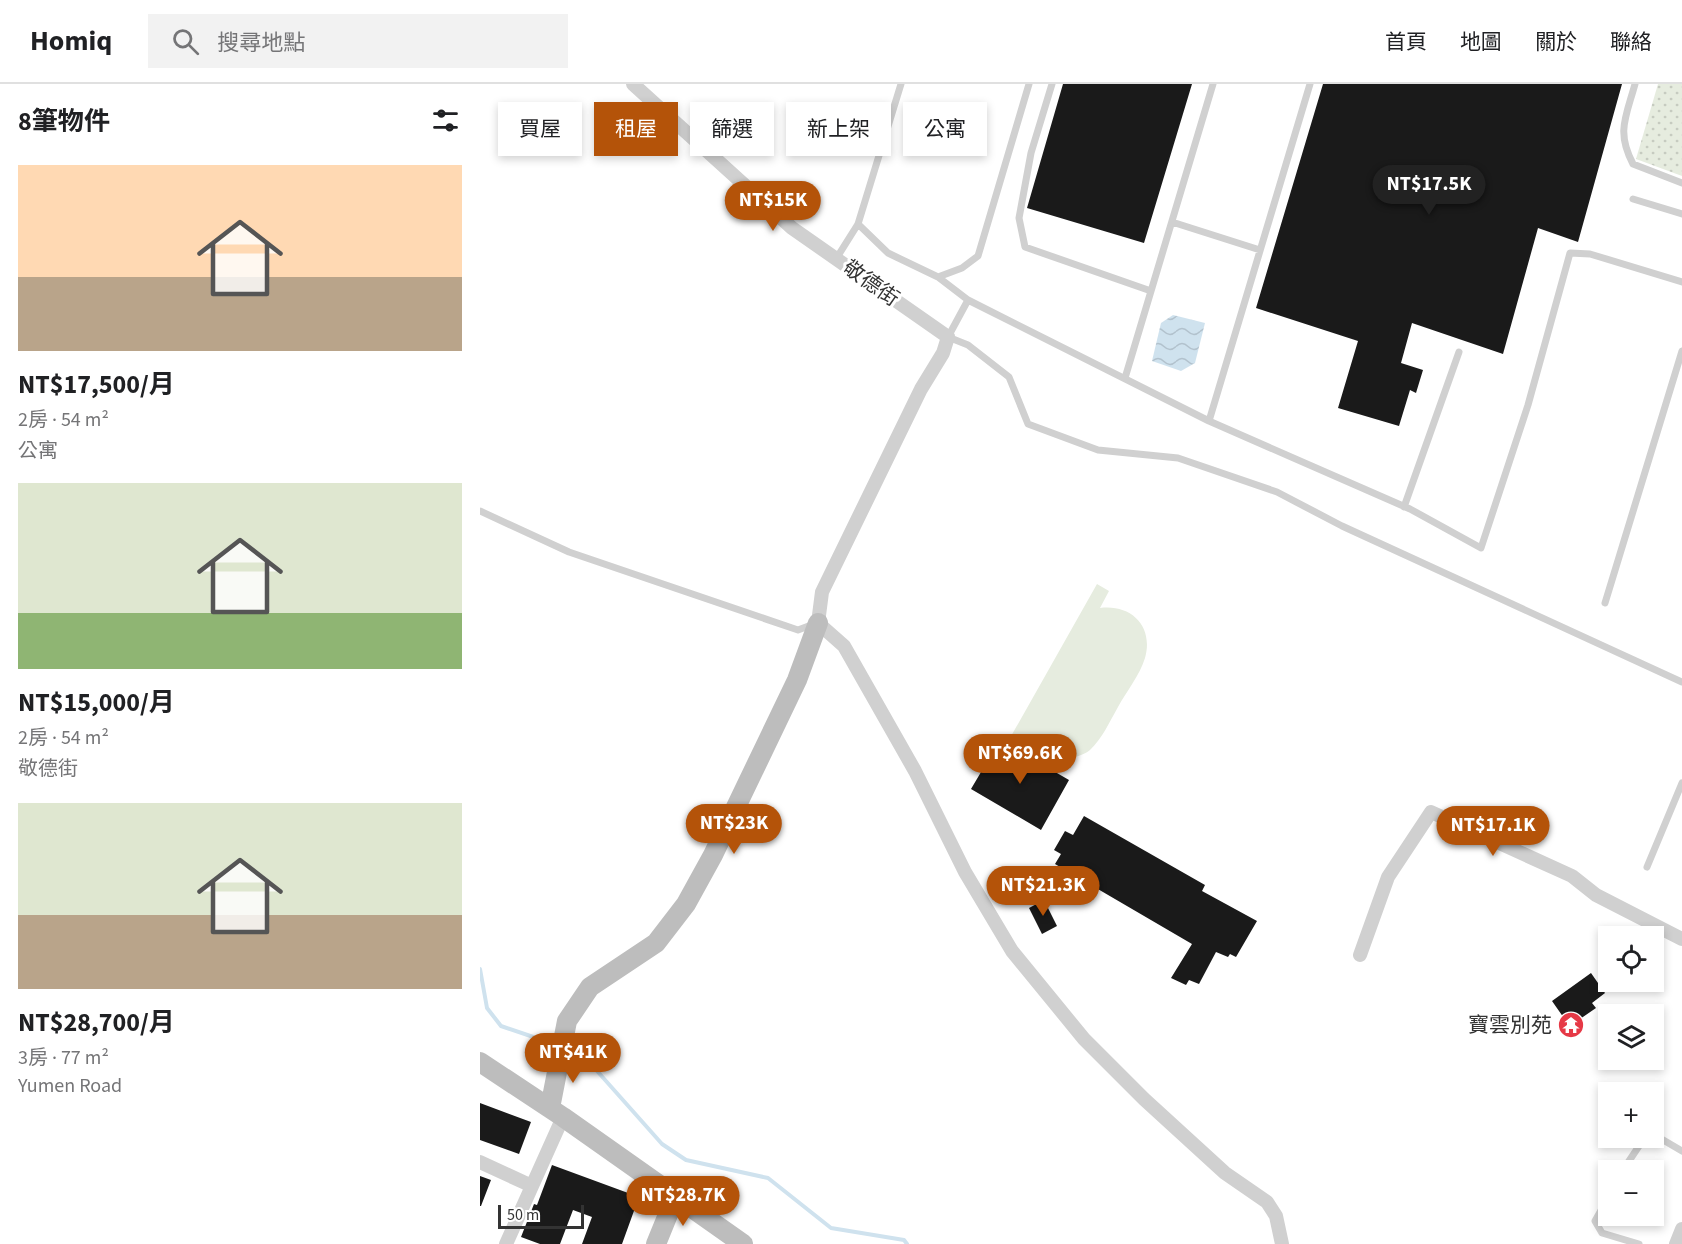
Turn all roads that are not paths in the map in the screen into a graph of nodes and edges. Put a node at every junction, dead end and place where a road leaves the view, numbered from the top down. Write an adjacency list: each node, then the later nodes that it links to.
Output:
1 (634, 84): 14 (street, 敬德街)
2 (901, 84): 12 (lane)
3 (1029, 84): 15 (lane)
4 (1052, 84): 17 (lane)
5 (1213, 84): 11 (lane)
6 (1310, 84): 13 (lane)
7 (1635, 84): 8 (lane)
8 (1682, 183)
9 (1633, 198): 10 (lane)
10 (1682, 214)
11 (1172, 222): 13 (lane); 17 (lane)
12 (858, 224): 14 (lane); 15 (lane)
13 (1260, 250): 23 (lane)
14 (836, 259): 19 (street, 敬德街)
15 (938, 277): 18 (lane)
16 (1682, 282): 24 (lane)
17 (1151, 291): 22 (lane)
18 (968, 300): 19 (lane); 22 (lane)
19 (948, 337): 27 (street); 28 (lane)
20 (1682, 351): 26 (lane)
21 (1459, 352): 24 (lane)
22 (1125, 378): 23 (lane)
23 (1209, 421): 24 (lane)
24 (1404, 507)
25 (480, 511): 27 (lane)
26 (1605, 603)
27 (818, 622): 34 (street); 45 (street)
28 (1682, 682)
29 (1682, 783): 30 (lane)
30 (1647, 867)
31 (1682, 939): 32 (street)
32 (1360, 955)
33 (480, 1062): 34 (street)
34 (557, 1112): 38 (street); 39 (street)
35 (1664, 1140): 36 (lane)
36 (1682, 1150)
37 (480, 1162): 38 (street)
38 (532, 1186): 42 (street)
39 (676, 1195): 43 (street); 44 (street)
40 (1598, 1216): 46 (lane)
41 (1682, 1229): 47 (street)
42 (506, 1244)
43 (656, 1244)
44 (743, 1244)
45 (1282, 1244)
46 (1639, 1244)
47 (1676, 1244)

